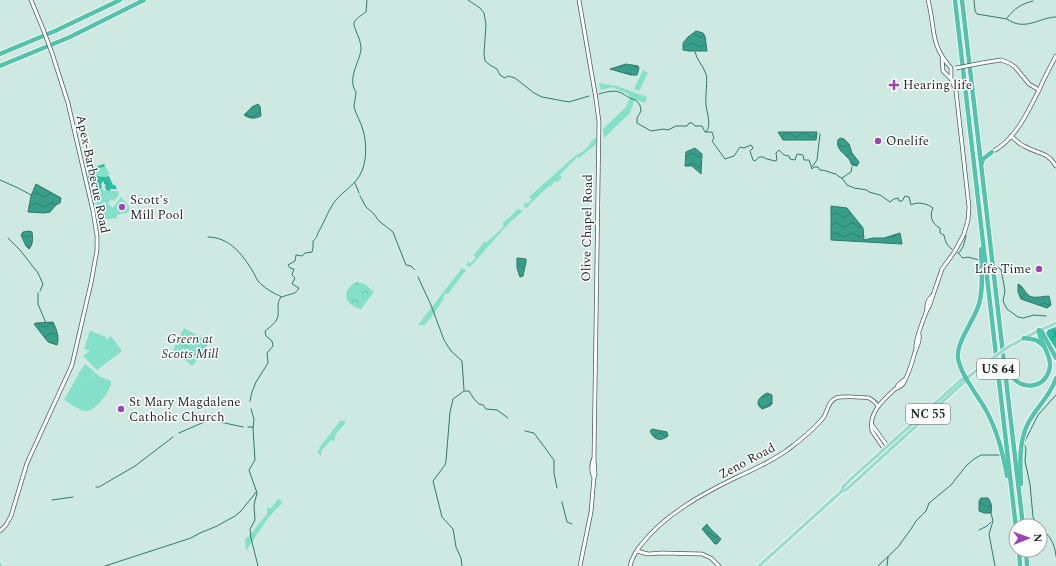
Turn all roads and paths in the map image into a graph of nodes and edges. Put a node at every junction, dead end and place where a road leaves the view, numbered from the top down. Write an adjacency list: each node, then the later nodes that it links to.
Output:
1 (31, 0): 36 (street, Apex-Barbecue Road, bridge)
2 (120, 0): 8 (highway)
3 (144, 0): 10 (highway)
4 (579, 0): 38 (street, Olive Chapel Road)
5 (928, 0): 11 (street)
6 (955, 0): 20 (highway, US 64)
7 (962, 0): 16 (highway, US 64)
8 (0, 54)
9 (1056, 56): 14 (street)
10 (0, 66)
11 (948, 68): 12 (street); 12 (street); 13 (street); 14 (street, bridge)
12 (947, 74): 13 (street)
13 (951, 79): 29 (street)
14 (1038, 90): 15 (street)
15 (1011, 136): 17 (street); 18 (street)
16 (979, 145): 17 (highway); 19 (highway, US 64)
17 (992, 152): 19 (highway)
18 (1056, 166)
19 (981, 169): 24 (highway, US 64)
20 (980, 220): 27 (highway); 33 (highway, US 64)
21 (1056, 323): 22 (main road, NC 55)
22 (1039, 330): 23 (main road, NC 55); 25 (highway); 26 (highway)
23 (1024, 338): 25 (highway); 27 (main road, NC 55, bridge)
24 (1002, 347): 25 (highway); 35 (highway, US 64)
25 (1045, 348)
26 (1056, 358)
27 (967, 378): 30 (main road, NC 55); 31 (main road, NC 55); 34 (highway)
28 (1056, 378): 35 (highway)
29 (878, 406): 30 (street); 37 (street, Zeno Road)
30 (886, 446): 31 (street); 32 (main road, NC 55)
31 (888, 452): 32 (main road, NC 55)
32 (842, 491): 41 (main road, NC 55)
33 (1015, 518)
34 (1015, 518)
35 (1022, 518)
36 (0, 532)
37 (637, 551): 39 (street, Zeno Road); 40 (street)
38 (580, 566)
39 (630, 566)
40 (718, 566)
41 (759, 566)

